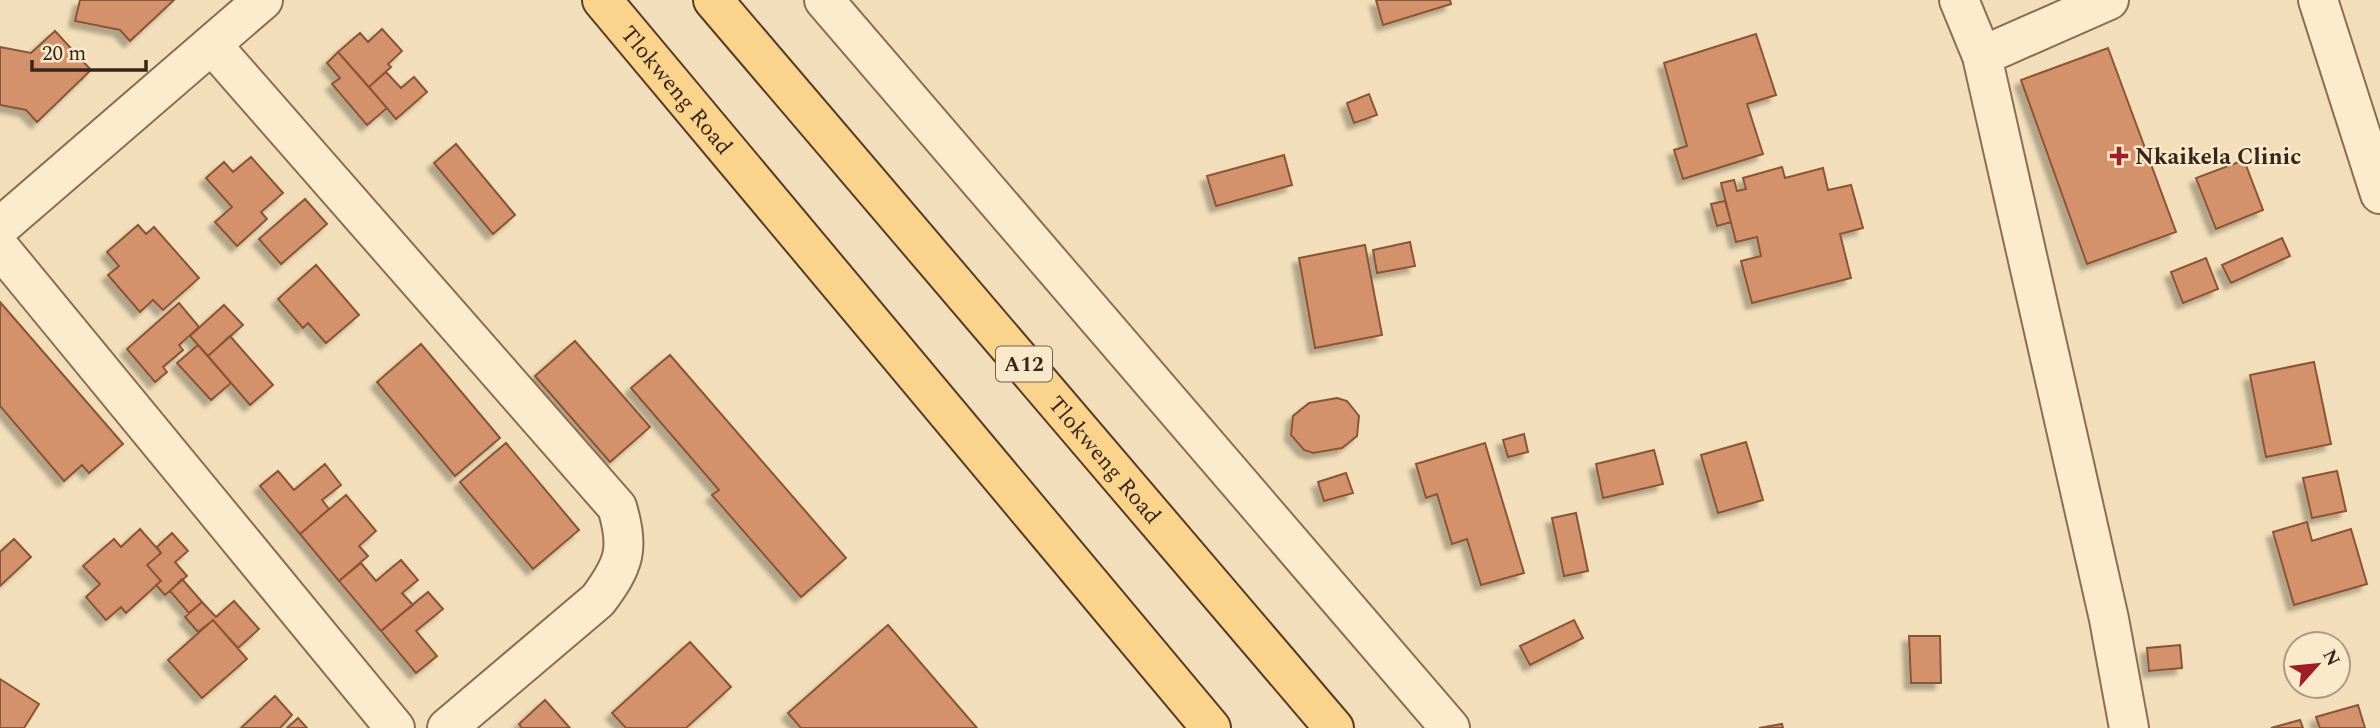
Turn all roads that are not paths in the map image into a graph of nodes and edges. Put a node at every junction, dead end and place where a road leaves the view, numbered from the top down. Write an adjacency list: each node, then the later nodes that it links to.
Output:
1 (263, 0): 8 (street)
2 (602, 0): 15 (main road, Tlokweng Road)
3 (713, 0): 16 (main road, Tlokweng Road / A12)
4 (824, 0): 17 (street)
5 (1959, 0): 9 (street)
6 (2109, 0): 9 (street)
7 (2318, 0): 10 (street)
8 (212, 45): 11 (street); 14 (street)
9 (1982, 56): 18 (street)
10 (2380, 194)
11 (0, 228)
12 (0, 248): 13 (street)
13 (395, 728)
14 (447, 728)
15 (1211, 728)
16 (1334, 728)
17 (1450, 728)
18 (2129, 728)

